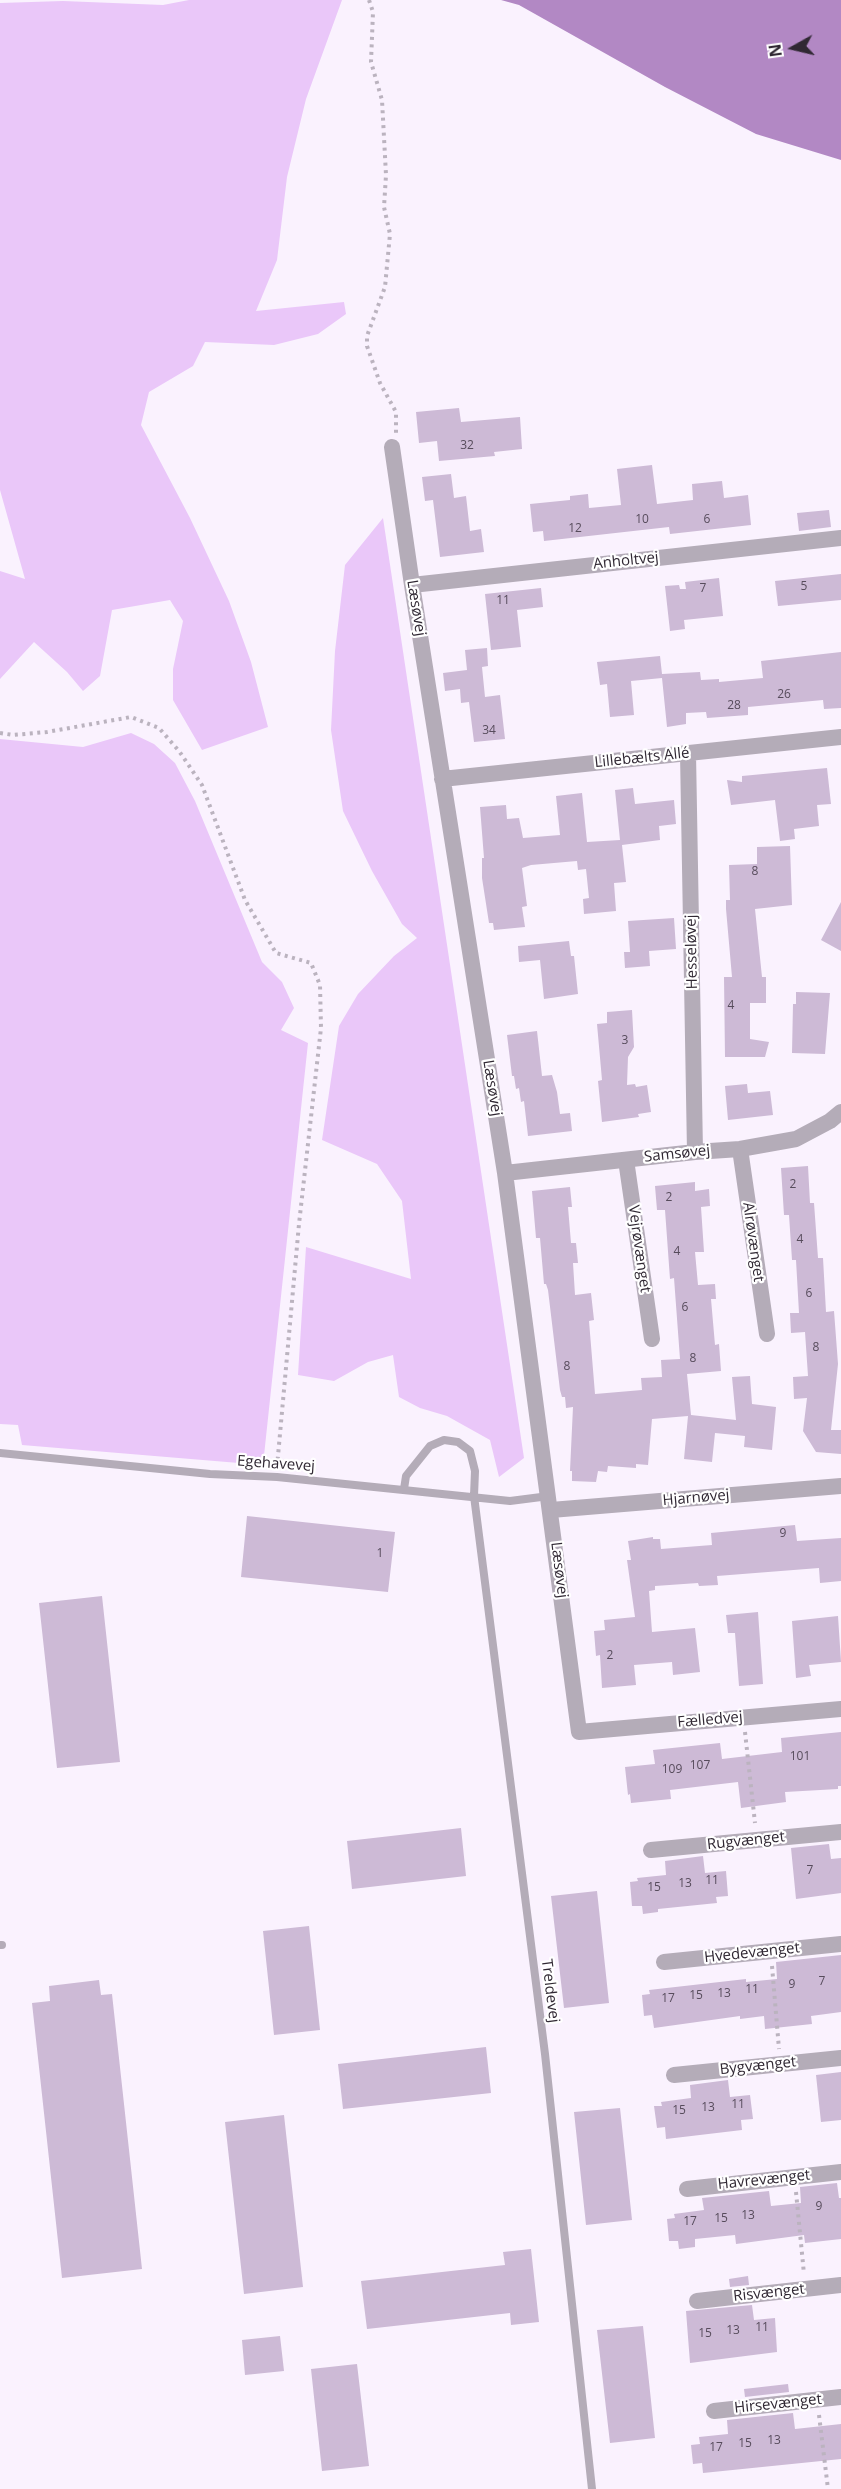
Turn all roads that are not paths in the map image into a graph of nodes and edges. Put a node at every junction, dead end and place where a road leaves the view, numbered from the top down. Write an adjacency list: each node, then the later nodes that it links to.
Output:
1 (392, 447): 3 (street, Læsøvej)
2 (841, 537): 3 (street, Anholtvej)
3 (412, 585): 6 (street, Læsøvej)
4 (841, 737): 5 (street, Lillebælts Allé)
5 (688, 753): 6 (street, Lillebælts Allé); 9 (street, Hesseløvej)
6 (442, 780): 11 (street, Læsøvej)
7 (841, 1112): 8 (street, Samsøvej)
8 (740, 1149): 9 (street, Samsøvej); 12 (street, Alrøvænget)
9 (695, 1152): 10 (street, Samsøvej)
10 (626, 1160): 11 (street, Samsøvej); 13 (street, Vejrøvænget)
11 (505, 1173): 18 (street, Læsøvej)
12 (767, 1334)
13 (652, 1339)
14 (0, 1453): 16 (lane, Egehavevej)
15 (841, 1486): 18 (street, Hjarnøvej)
16 (404, 1489): 17 (lane, Egehavevej); 17 (lane, Treldevej)
17 (474, 1496): 18 (lane, Egehavevej); 33 (lane, Treldevej)
18 (550, 1503): 20 (street, Læsøvej)
19 (841, 1709): 20 (street, Fælledvej)
20 (579, 1732)
21 (841, 1832): 22 (street, Rugvænget)
22 (651, 1850)
23 (841, 1944): 24 (street, Hvedevænget)
24 (664, 1962)
25 (841, 2058): 26 (street, Bygvænget)
26 (674, 2075)
27 (841, 2172): 28 (street, Havrevænget)
28 (687, 2189)
29 (841, 2285): 30 (street, Risvænget)
30 (698, 2301)
31 (841, 2397): 32 (street, Hirsevænget)
32 (714, 2411)
33 (592, 2489)

